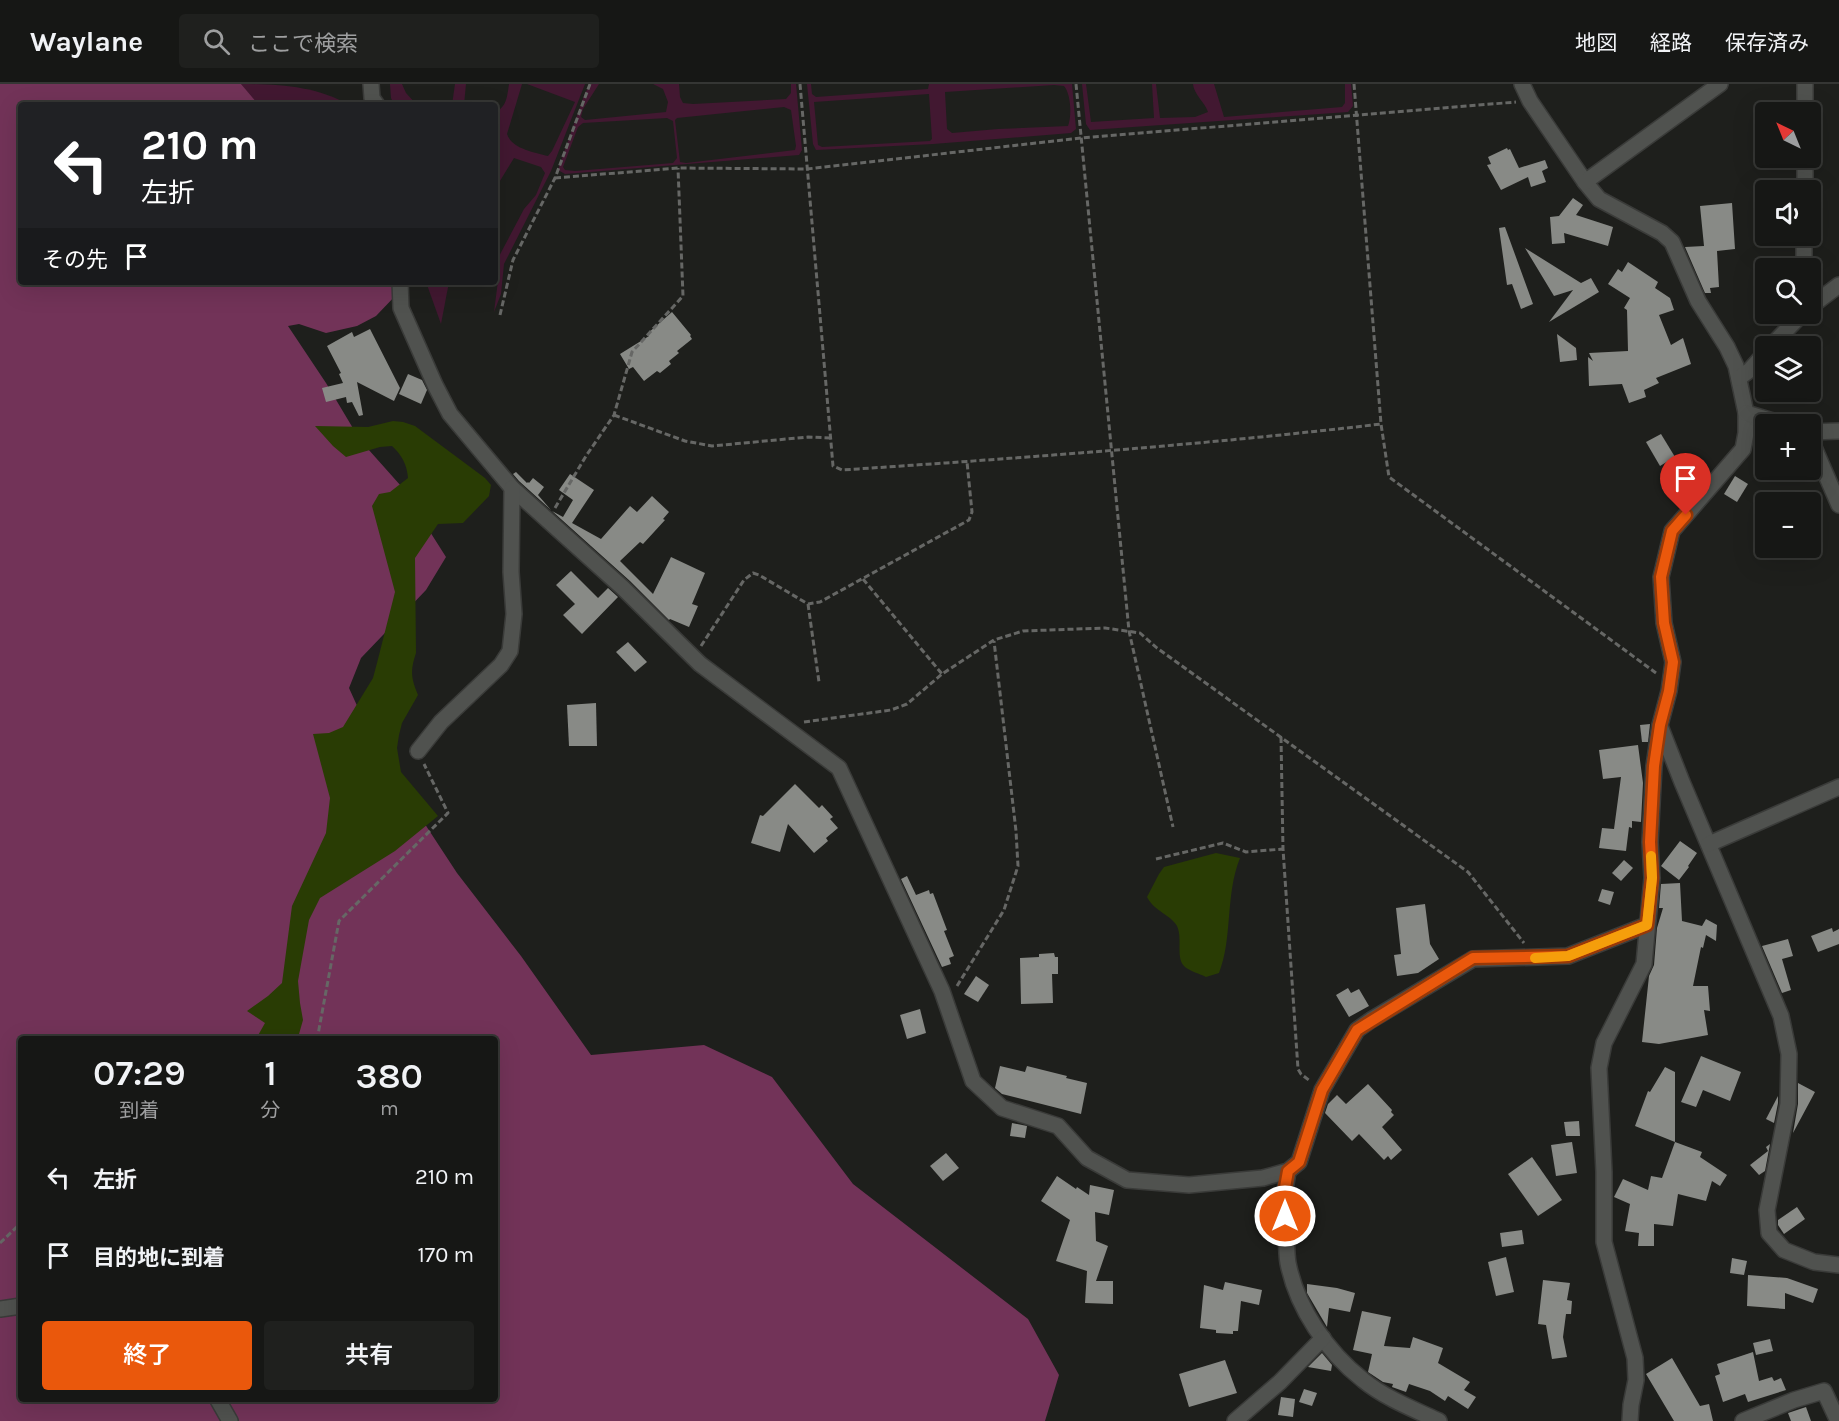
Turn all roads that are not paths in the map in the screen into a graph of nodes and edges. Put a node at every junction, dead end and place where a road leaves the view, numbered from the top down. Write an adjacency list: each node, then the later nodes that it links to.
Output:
1 (371, 84): 5 (street)
2 (1522, 84): 7 (street)
3 (1719, 84): 7 (street)
4 (1805, 84): 6 (street)
5 (375, 102)
6 (1805, 102)
7 (1585, 182): 14 (street)
8 (399, 285): 20 (street)
9 (1839, 285): 10 (street)
10 (1821, 299)
11 (1792, 324): 12 (street)
12 (1781, 336)
13 (1755, 364): 14 (street)
14 (1739, 378): 15 (street)
15 (1746, 413): 16 (street); 22 (street)
16 (1755, 416)
17 (1839, 431): 18 (street)
18 (1821, 432)
19 (1821, 463): 21 (street)
20 (512, 488): 23 (street); 27 (street)
21 (1839, 505)
22 (1660, 725): 25 (street); 26 (street)
23 (418, 751)
24 (1839, 787): 25 (street)
25 (1709, 844): 28 (street)
26 (1647, 925): 27 (street); 36 (street)
27 (1288, 1171): 31 (street)
28 (1839, 1265)
29 (18, 1306): 30 (street)
30 (0, 1309)
31 (1323, 1338): 34 (street); 35 (street)
32 (219, 1402): 33 (street)
33 (230, 1421)
34 (1235, 1421)
35 (1439, 1421)
36 (1630, 1421)
37 (1743, 1421): 38 (street)
38 (1838, 1421)

